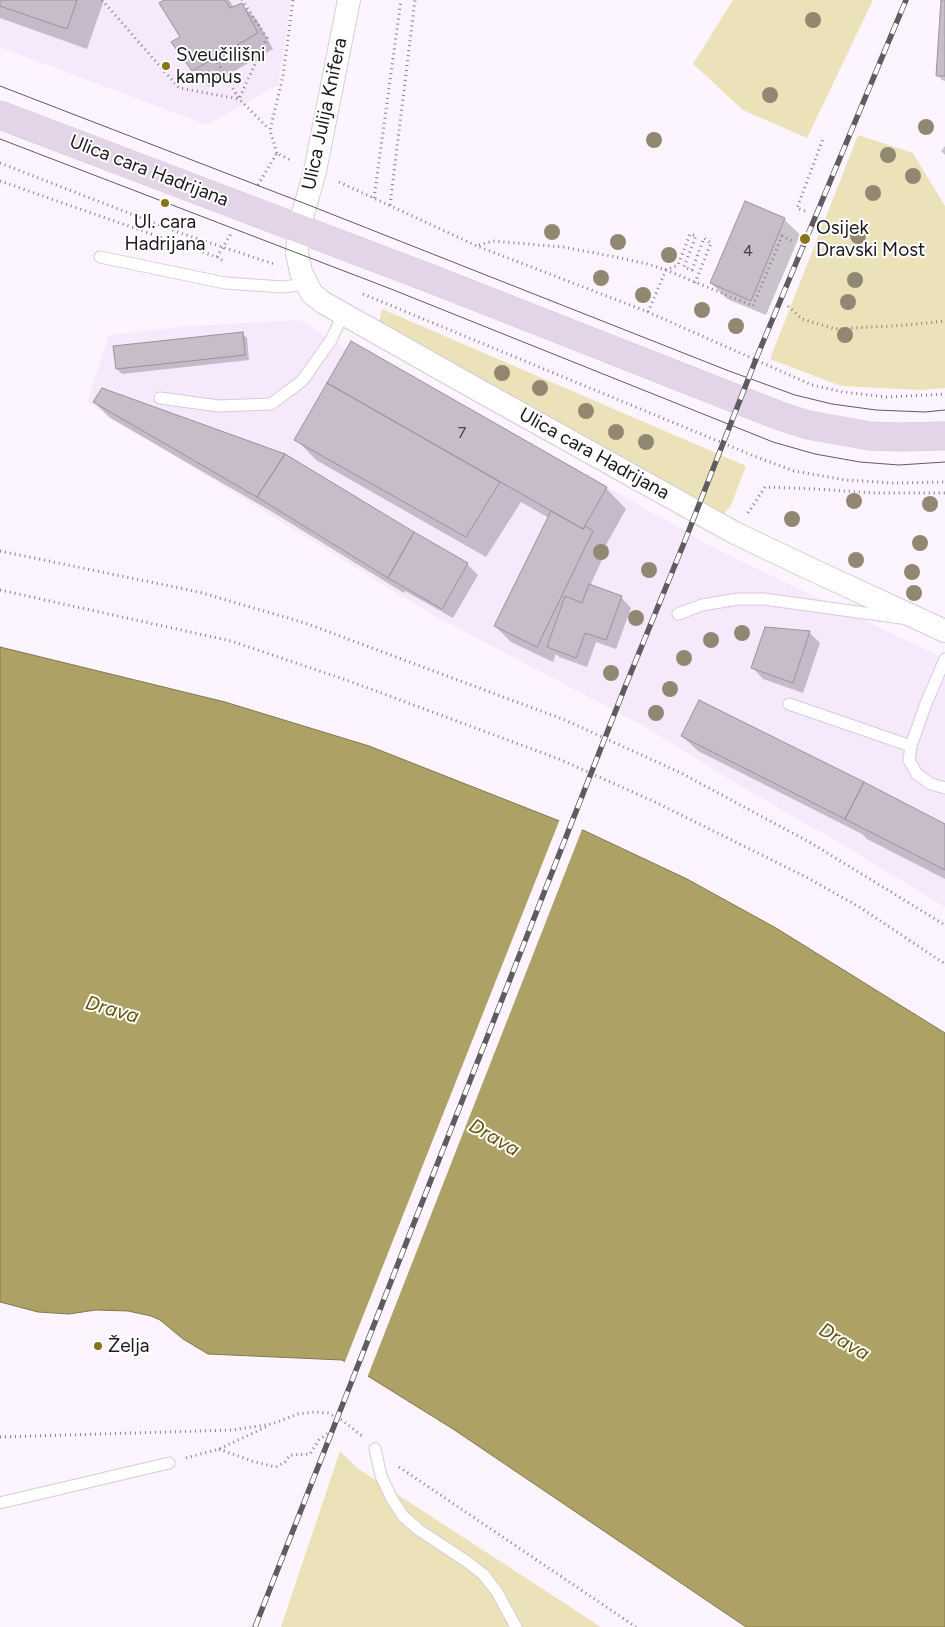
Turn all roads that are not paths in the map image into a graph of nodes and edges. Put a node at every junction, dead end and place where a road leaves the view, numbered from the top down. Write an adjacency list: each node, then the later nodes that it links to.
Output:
1 (349, 0): 3 (street, Ulica Julija Knifera)
2 (0, 115): 3 (main road, Ulica cara Hadrijana)
3 (299, 228): 5 (street); 8 (main road, Ulica cara Hadrijana)
4 (100, 257): 5 (lane)
5 (303, 278): 6 (street, Ulica cara Hadrijana)
6 (343, 314): 7 (lane); 10 (street, Ulica cara Hadrijana)
7 (160, 398)
8 (945, 436)
9 (678, 614): 10 (lane)
10 (920, 620): 11 (street, Ulica cara Hadrijana)
11 (945, 631)
12 (945, 658): 14 (lane)
13 (790, 704): 14 (lane)
14 (911, 746): 15 (lane)
15 (945, 788)
16 (375, 1449): 19 (lane)
17 (168, 1463): 18 (lane)
18 (0, 1503)
19 (516, 1627)

